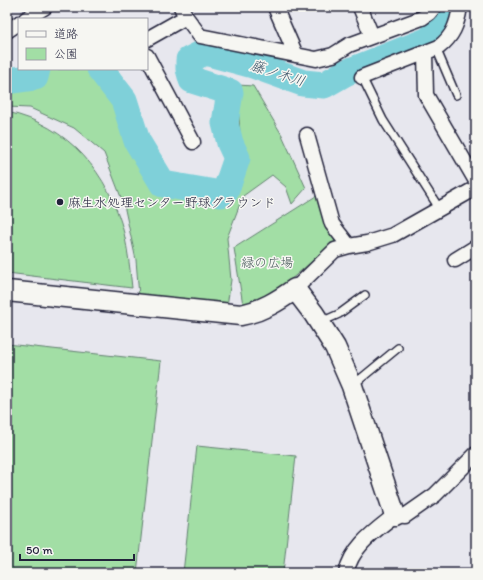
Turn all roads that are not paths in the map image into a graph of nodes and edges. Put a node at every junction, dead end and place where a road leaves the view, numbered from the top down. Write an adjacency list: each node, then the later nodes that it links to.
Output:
1 (46, 7): 7 (street)
2 (275, 7): 13 (street)
3 (360, 7): 10 (street)
4 (434, 7): 10 (street)
5 (460, 7): 12 (street)
6 (184, 12): 11 (street); 13 (street)
7 (28, 18)
8 (18, 24): 9 (street)
9 (7, 31)
10 (372, 36): 13 (street)
11 (148, 38)
12 (430, 51): 15 (street); 16 (lane); 19 (street)
13 (296, 55)
14 (148, 58): 18 (street)
15 (362, 77): 21 (lane)
16 (456, 95)
17 (307, 135): 22 (street)
18 (193, 142)
19 (476, 181)
20 (476, 188): 21 (street)
21 (439, 208): 22 (street)
22 (349, 246): 25 (street)
23 (476, 247): 24 (street)
24 (455, 260)
25 (295, 289): 26 (street); 28 (street)
26 (7, 291)
27 (365, 296): 28 (lane)
28 (319, 322): 30 (street)
29 (398, 348): 30 (lane)
30 (352, 386): 32 (street)
31 (476, 454): 32 (street)
32 (395, 515): 33 (street)
33 (346, 573)

